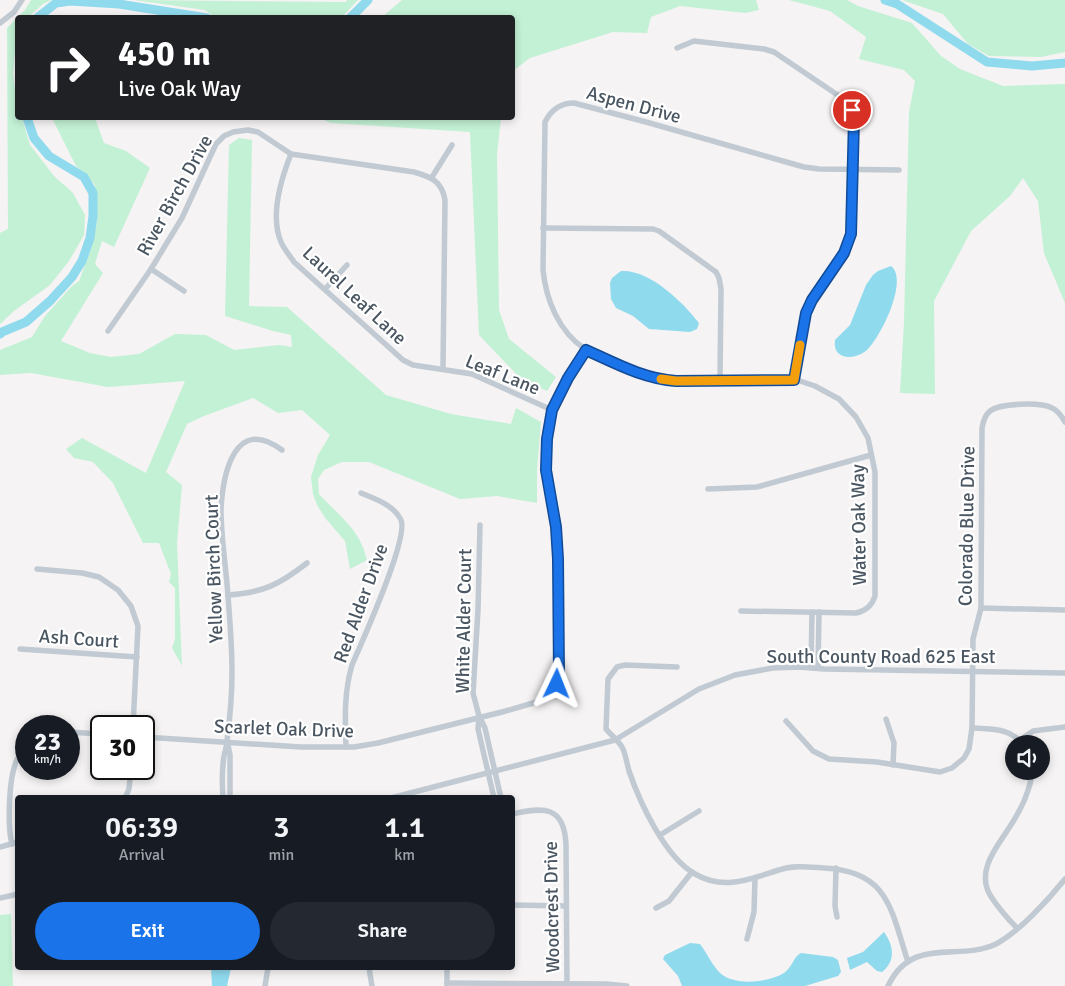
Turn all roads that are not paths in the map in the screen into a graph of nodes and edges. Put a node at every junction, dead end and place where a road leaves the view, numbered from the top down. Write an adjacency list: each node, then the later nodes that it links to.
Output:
1 (22, 0): 2 (street)
2 (0, 23)
3 (677, 48): 6 (street)
4 (452, 145): 8 (street)
5 (291, 154): 8 (street); 11 (street, River Birch Drive); 12 (street, Laurel Leaf Lane)
6 (853, 169): 7 (street, Aspen Drive); 9 (street, Aspen Drive); 18 (street)
7 (900, 170)
8 (432, 177): 16 (street)
9 (543, 228): 15 (street, Aspen Drive); 17 (street)
10 (347, 265): 12 (street)
11 (151, 270): 13 (street); 14 (street, River Birch Drive)
12 (325, 289): 16 (street, Laurel Leaf Lane)
13 (184, 291)
14 (108, 331)
15 (586, 350): 17 (street, Water Oak Way); 19 (street, Scarlet Oak Drive)
16 (442, 368): 19 (street, Leaf Lane)
17 (720, 379): 18 (street, Water Oak Way)
18 (794, 380): 22 (street, Water Oak Way)
19 (552, 410): 42 (street, Scarlet Oak Drive)
20 (1065, 422): 29 (street, Colorado Blue Drive)
21 (282, 450): 28 (street, Yellow Birch Court)
22 (872, 455): 23 (street); 33 (street, Water Oak Way)
23 (708, 489)
24 (360, 493): 52 (street, Red Alder Drive)
25 (480, 525): 42 (street, White Alder Court)
26 (308, 563): 28 (street)
27 (37, 569): 35 (street)
28 (228, 595): 51 (street, Yellow Birch Court)
29 (981, 608): 30 (street); 39 (street, Colorado Blue Drive)
30 (1065, 610)
31 (741, 611): 32 (street)
32 (812, 612): 33 (street); 37 (street)
33 (819, 612): 38 (street)
34 (20, 649): 35 (street, Ash Court)
35 (136, 658): 41 (street)
36 (677, 667): 50 (street)
37 (811, 667): 38 (street, South County Road 625 East); 50 (street, South County Road 625 East)
38 (818, 668): 39 (street, South County Road 625 East)
39 (973, 671): 40 (street, South County Road 625 East); 46 (street, Colorado Blue Drive)
40 (1065, 672)
41 (133, 715)
42 (479, 716): 52 (street, Scarlet Oak Drive); 55 (street, White Alder Court)
43 (886, 719): 53 (street)
44 (786, 721): 53 (street, Colorado Blue Drive)
45 (1065, 727): 48 (street)
46 (972, 728): 47 (street); 53 (street, Colorado Blue Drive)
47 (1012, 735)
48 (1029, 735)
49 (155, 738): 51 (street, Scarlet Oak Drive)
50 (615, 740): 55 (street, South County Road 625 East); 66 (street)
51 (227, 743): 52 (street, Scarlet Oak Drive); 59 (street, Yellow Birch Court); 60 (street, Yellow Birch Court)
52 (346, 747)
53 (893, 765)
54 (15, 766): 67 (street)
55 (491, 771): 61 (street, South County Road 625 East); 62 (street); 63 (street)
56 (130, 780): 58 (street)
57 (1032, 780): 79 (street)
58 (126, 795)
59 (223, 795)
60 (230, 795)
61 (402, 795)
62 (494, 795)
63 (500, 795)
64 (699, 812): 66 (street)
65 (515, 813): 76 (street, Woodcrest Drive)
66 (660, 835): 70 (street)
67 (15, 843): 68 (street)
68 (0, 847)
69 (836, 868): 71 (street); 78 (street); 81 (street)
70 (692, 872): 71 (street); 77 (street)
71 (755, 878): 80 (street)
72 (1065, 878): 79 (street)
73 (15, 895): 74 (street)
74 (0, 898)
75 (515, 905): 76 (street)
76 (566, 906): 86 (street, Woodcrest Drive)
77 (656, 908)
78 (837, 916)
79 (1017, 928): 81 (street)
80 (747, 939)
81 (908, 962): 90 (street)
82 (268, 970): 87 (street)
83 (369, 970): 88 (street)
84 (447, 970): 85 (street)
85 (447, 985): 86 (street)
86 (567, 985): 89 (street)
87 (265, 986)
88 (372, 986)
89 (627, 986)
90 (888, 986)

